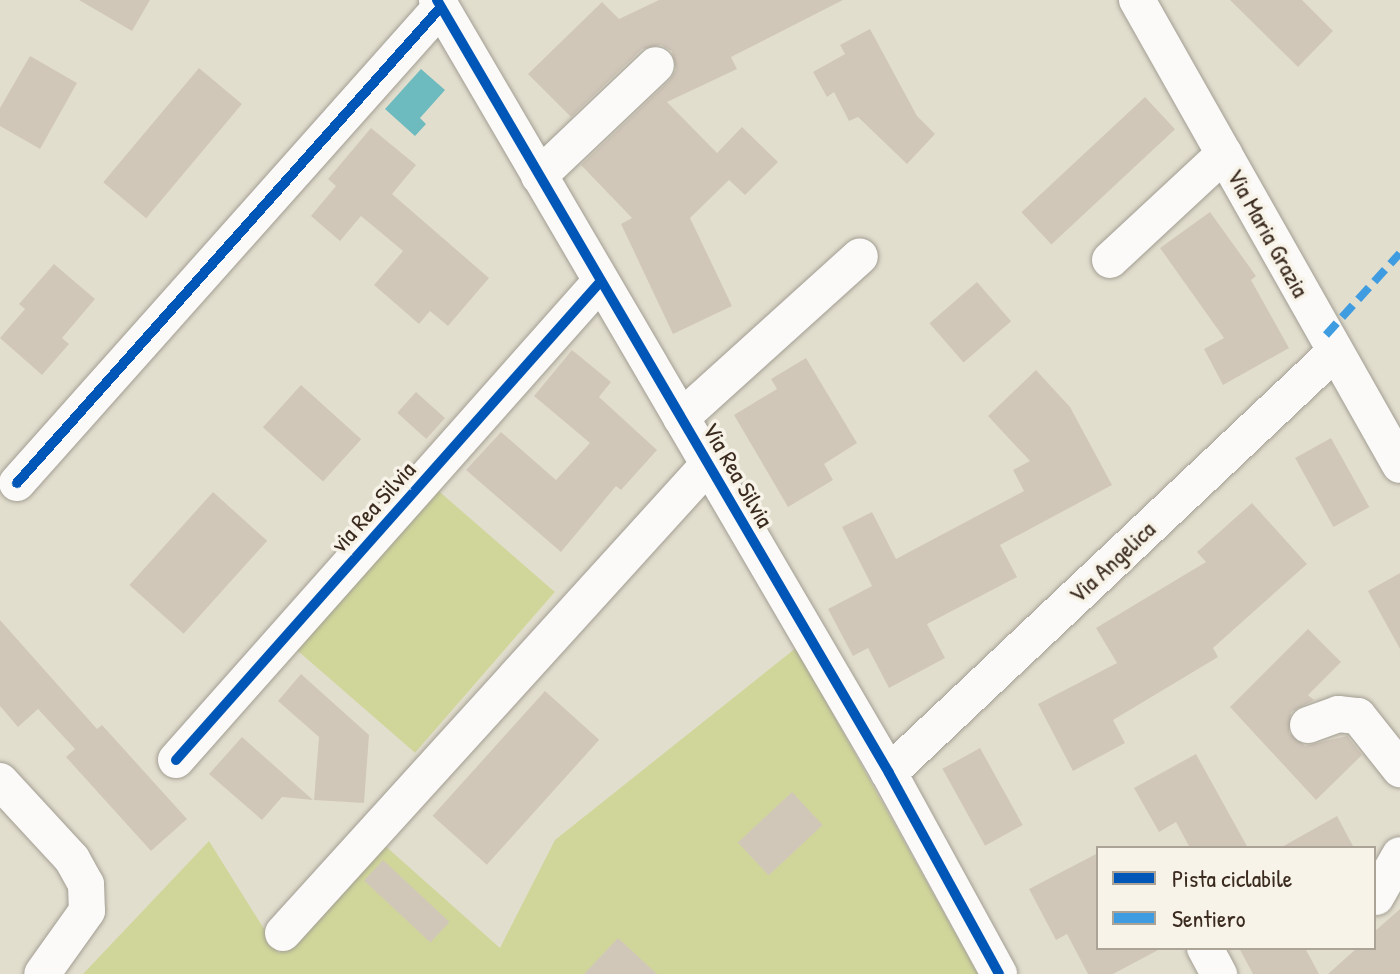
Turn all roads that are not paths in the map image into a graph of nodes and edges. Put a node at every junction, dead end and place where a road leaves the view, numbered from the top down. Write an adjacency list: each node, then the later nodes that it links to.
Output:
1 (1137, 0): 4 (street, Via Maria Grazia)
2 (439, 3): 5 (street, Via Rea Silvia); 13 (street)
3 (656, 65): 5 (street)
4 (1224, 154): 7 (street); 9 (street, Via Maria Grazia)
5 (539, 176): 8 (street, Via Rea Silvia)
6 (860, 256): 10 (street, via Rea Silvia)
7 (1110, 260)
8 (601, 281): 10 (street, Via Rea Silvia); 15 (street, via Rea Silvia)
9 (1335, 352): 12 (street, Via Maria Grazia); 17 (street, Via Angelica)
10 (681, 418): 11 (street, Via Rea Silvia)
11 (708, 465): 17 (street, Via Rea Silvia); 21 (street, via Rea Silvia)
12 (1400, 465)
13 (17, 483)
14 (1308, 725): 16 (street)
15 (176, 760)
16 (1400, 769)
17 (889, 773): 23 (street, Via Rea Silvia)
18 (0, 781): 22 (street)
19 (1400, 855): 20 (street)
20 (1376, 897)
21 (283, 933)
22 (42, 974)
23 (999, 974)

